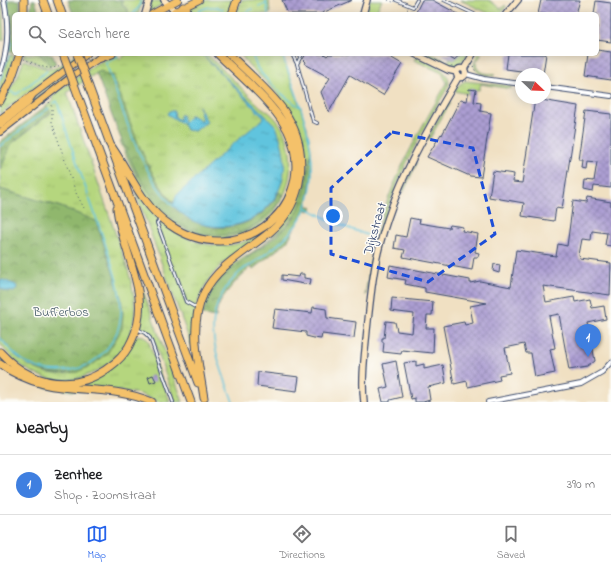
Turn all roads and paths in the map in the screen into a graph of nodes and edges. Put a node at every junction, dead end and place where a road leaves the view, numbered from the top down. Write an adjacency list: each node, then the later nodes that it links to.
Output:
1 (4, 0): 49 (street)
2 (24, 0): 18 (highway)
3 (43, 0): 19 (highway)
4 (57, 0): 20 (highway)
5 (149, 0): 21 (street)
6 (177, 0): 15 (main road); 17 (street)
7 (199, 0): 17 (main road)
8 (237, 0): 26 (highway)
9 (367, 0): 27 (street)
10 (396, 0): 16 (lane)
11 (405, 0): 16 (lane)
12 (417, 0): 16 (lane)
13 (444, 0): 28 (lane)
14 (518, 0): 29 (street)
15 (166, 2): 22 (main road); 23 (street)
16 (403, 3)
17 (183, 7): 24 (main road); 25 (highway)
18 (24, 12)
19 (47, 12)
20 (61, 12)
21 (146, 12)
22 (154, 12)
23 (173, 12)
24 (176, 12)
25 (187, 12)
26 (233, 12)
27 (364, 12)
28 (470, 12)
29 (508, 12)
30 (22, 56): 45 (path); 59 (highway)
31 (64, 56): 67 (highway, bridge)
32 (78, 56): 66 (highway, bridge)
33 (84, 56): 56 (main road)
34 (102, 56): 44 (main road)
35 (106, 56): 44 (highway)
36 (216, 56): 60 (highway)
37 (220, 56): 60 (highway)
38 (231, 56): 62 (highway)
39 (238, 56): 62 (highway)
40 (293, 56): 46 (lane)
41 (301, 56): 46 (lane)
42 (419, 56): 50 (street)
43 (472, 56): 48 (street)
44 (98, 59): 58 (main road)
45 (63, 63)
46 (297, 64): 63 (lane)
47 (473, 64): 51 (path)
48 (465, 72): 50 (street); 53 (street)
49 (0, 73)
50 (458, 74): 79 (street, Dijkstraat)
51 (479, 74)
52 (472, 80): 54 (path)
53 (515, 83)
54 (460, 84)
55 (551, 88): 57 (street)
56 (32, 95): 61 (main road); 64 (highway)
57 (611, 96)
58 (46, 97): 65 (main road); 68 (path)
59 (0, 101)
60 (272, 109): 69 (highway)
61 (0, 119)
62 (289, 119): 70 (highway)
63 (317, 123)
64 (0, 124)
65 (0, 132)
66 (109, 143): 69 (highway); 75 (highway)
67 (116, 198): 71 (highway); 78 (highway)
68 (84, 208)
69 (160, 218): 70 (lane)
70 (198, 308): 75 (highway)
71 (136, 329): 72 (highway); 77 (lane)
72 (0, 352)
73 (611, 362): 80 (street)
74 (0, 364): 76 (highway)
75 (204, 400)
76 (152, 402)
77 (173, 402)
78 (191, 402)
79 (364, 402)
80 (488, 402)

